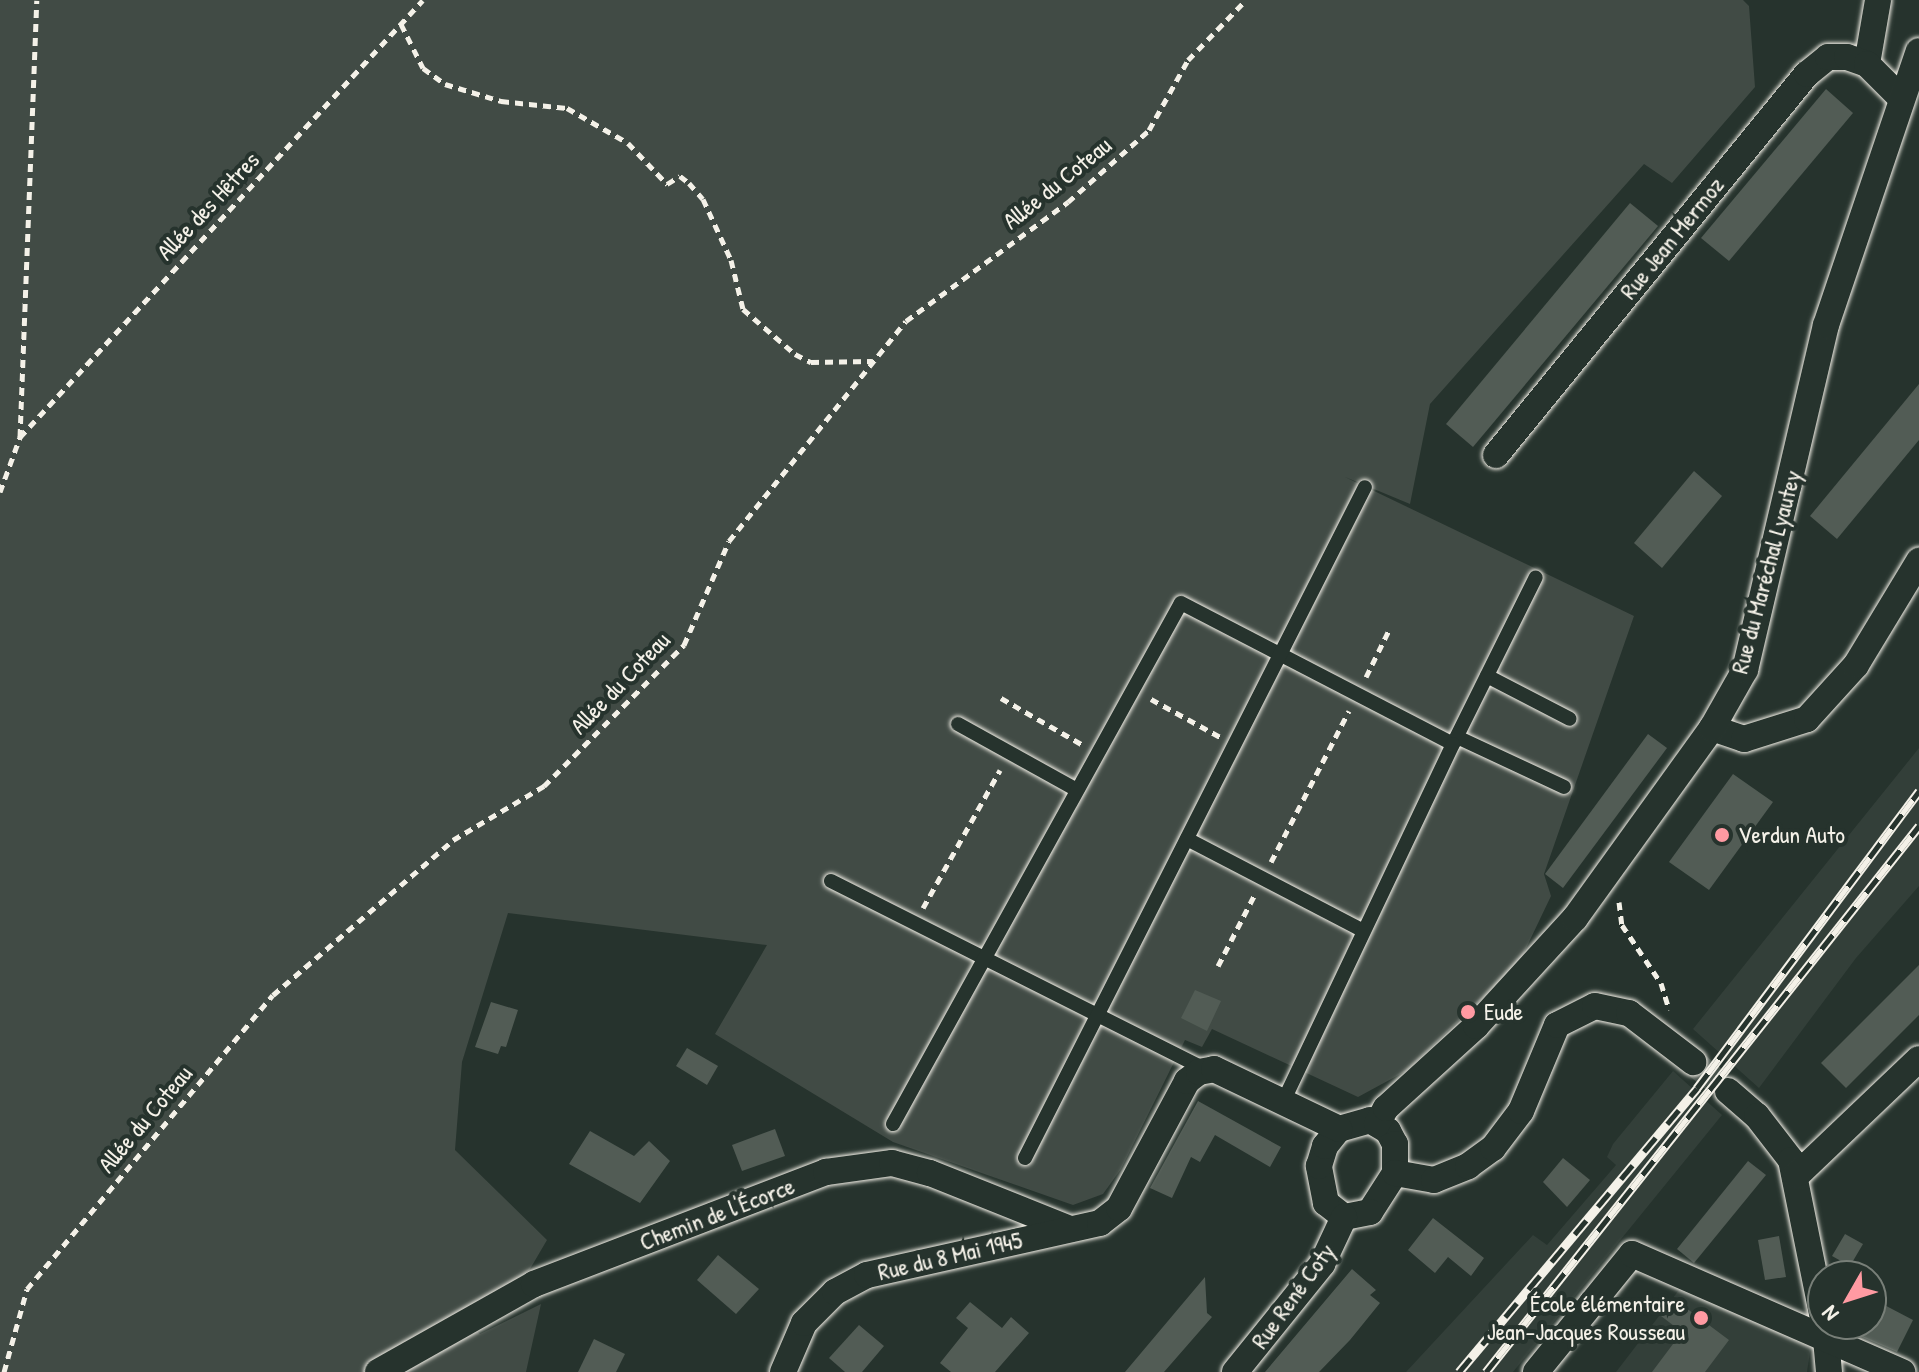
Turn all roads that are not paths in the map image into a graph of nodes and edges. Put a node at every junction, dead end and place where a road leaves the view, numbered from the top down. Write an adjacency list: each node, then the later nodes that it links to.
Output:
1 (1878, 0): 3 (street)
2 (1919, 51): 4 (street, Rue du Maréchal Lyautey)
3 (1867, 64): 4 (street); 5 (street, Rue Jean Mermoz)
4 (1900, 97): 13 (street, Rue du Maréchal Lyautey)
5 (1496, 455)
6 (1365, 487): 9 (lane)
7 (1919, 561): 13 (street)
8 (1536, 577): 10 (lane)
9 (1280, 654): 14 (lane); 16 (lane); 17 (lane)
10 (1487, 676): 11 (lane); 14 (lane)
11 (1570, 719)
12 (958, 724): 16 (lane)
13 (1712, 728): 28 (street, Rue du Maréchal Lyautey)
14 (1455, 740): 15 (lane); 19 (lane)
15 (1564, 787)
16 (1077, 790): 20 (lane)
17 (1187, 839): 19 (lane); 21 (lane)
18 (831, 881): 20 (lane)
19 (1364, 931): 26 (lane)
20 (984, 958): 21 (lane); 27 (lane)
21 (1097, 1015): 24 (lane); 30 (lane)
22 (1919, 1059): 32 (street)
23 (1693, 1062): 31 (street)
24 (1206, 1070): 26 (street); 34 (street, Rue du 8 Mai 1945)
25 (1728, 1091): 32 (street)
26 (1283, 1102): 29 (street)
27 (893, 1124)
28 (1377, 1124): 29 (street); 31 (street)
29 (1339, 1129): 33 (street)
30 (1025, 1158)
31 (1395, 1173): 33 (street)
32 (1797, 1175): 35 (street)
33 (1344, 1217): 41 (street, Rue René Coty)
34 (1070, 1229): 39 (street, Chemin de l'Écorce); 40 (street, Rue du 8 Mai 1945)
35 (1813, 1260)
36 (1807, 1321): 42 (street)
37 (1826, 1340): 43 (street)
38 (1846, 1340): 44 (street)
39 (378, 1372)
40 (783, 1372)
41 (1235, 1372)
42 (1536, 1372)
43 (1829, 1372)
44 (1902, 1372)

